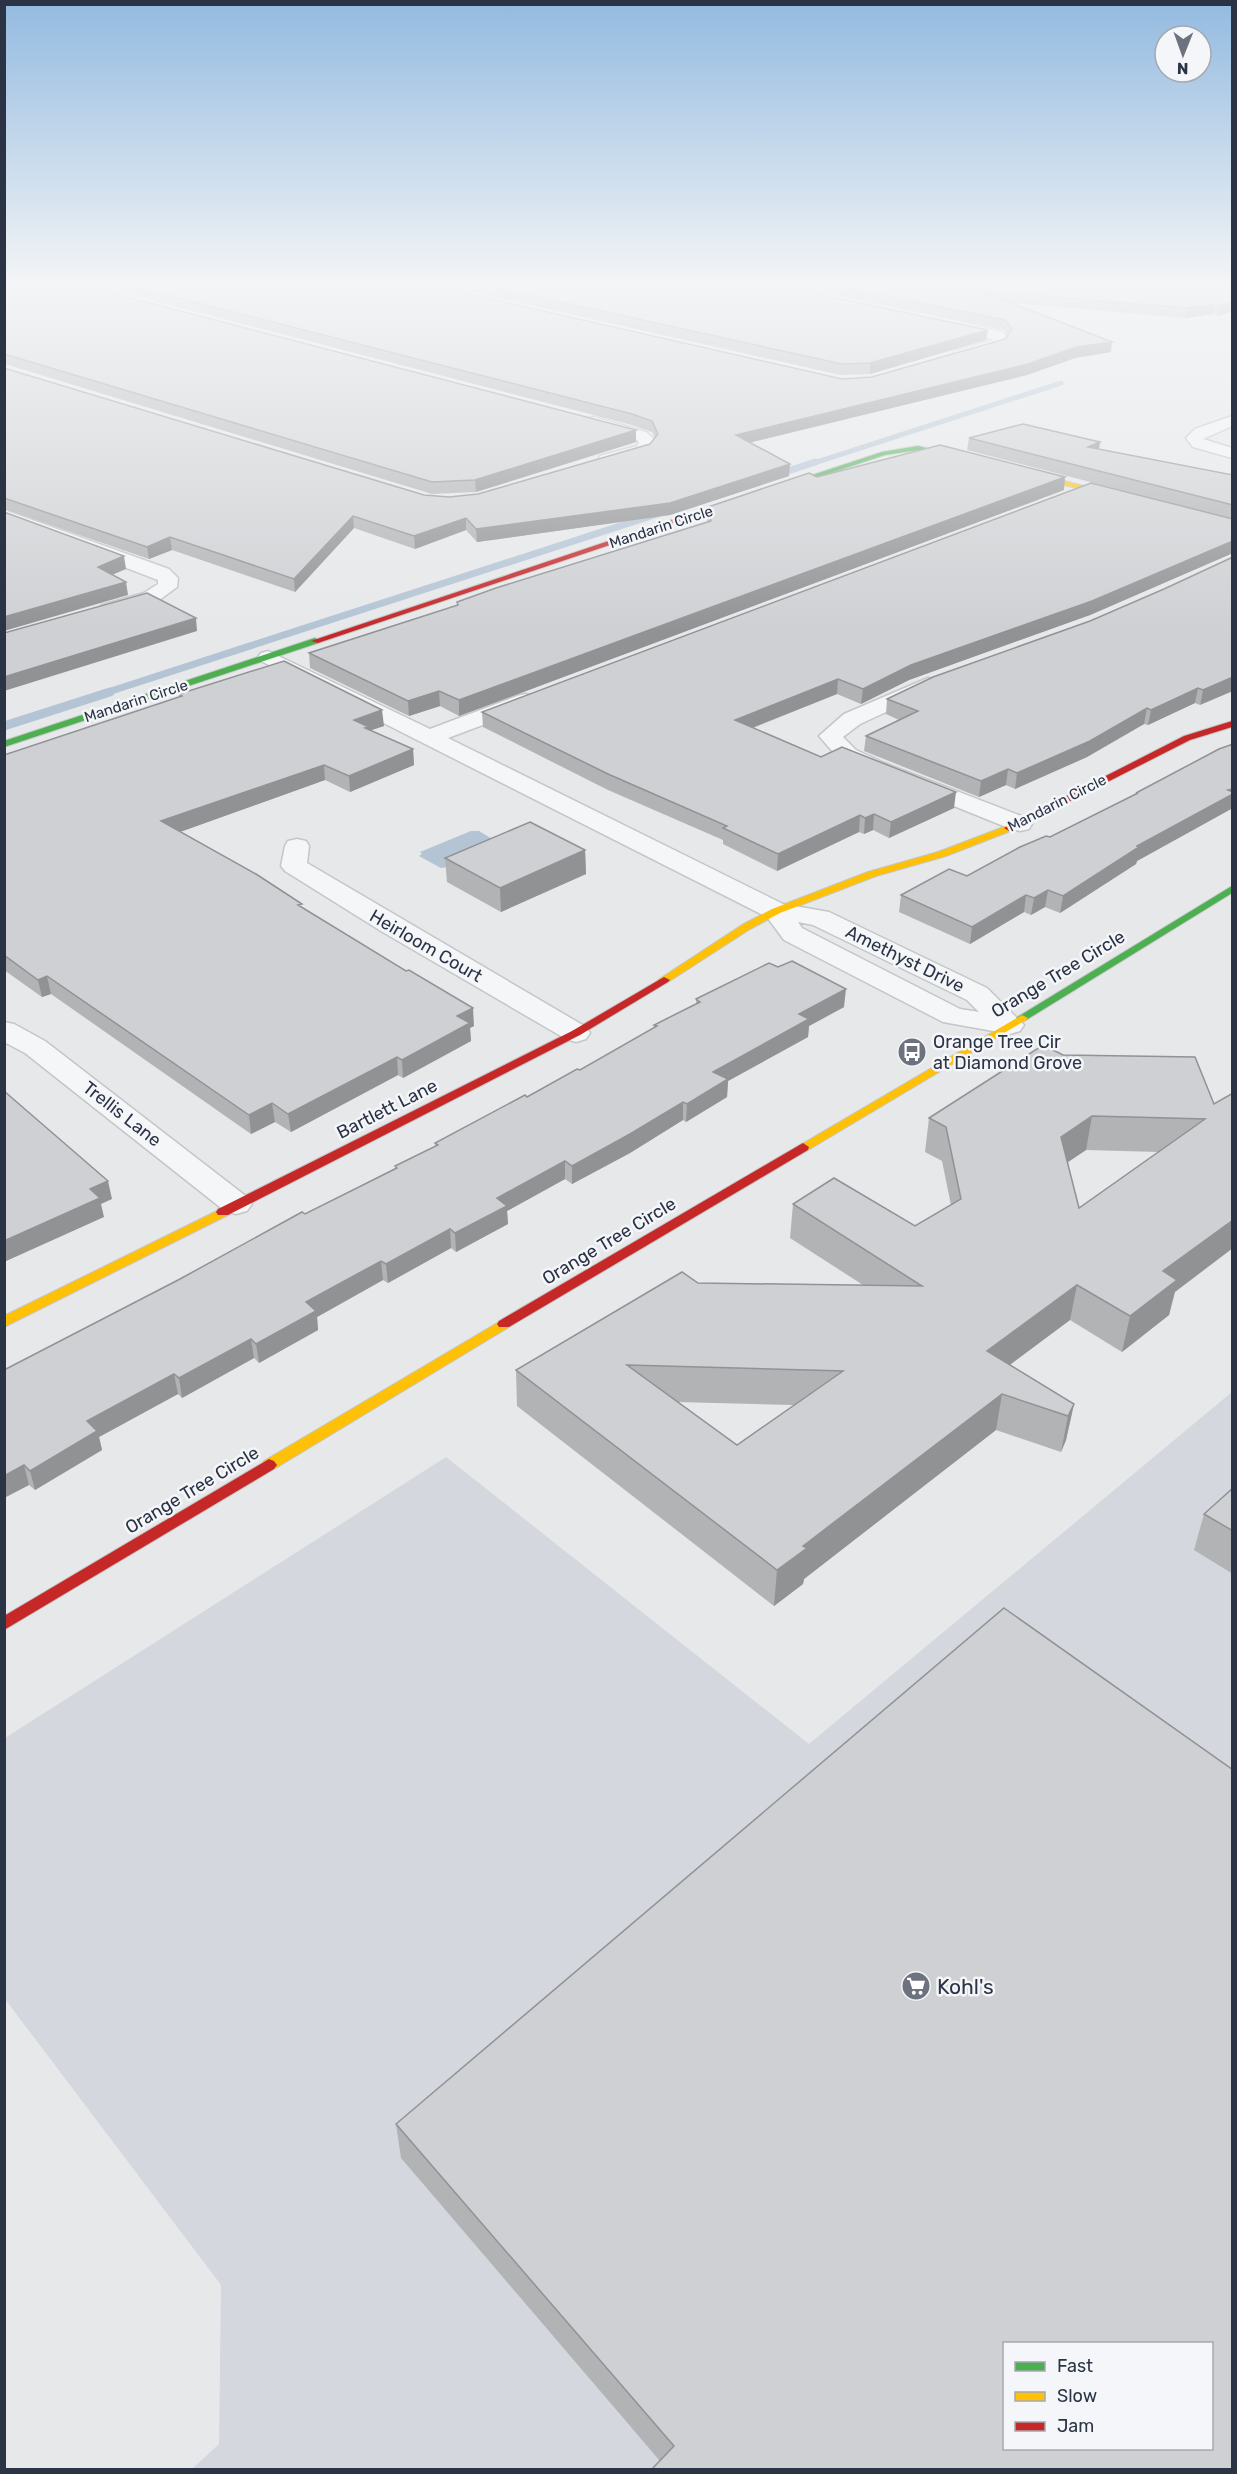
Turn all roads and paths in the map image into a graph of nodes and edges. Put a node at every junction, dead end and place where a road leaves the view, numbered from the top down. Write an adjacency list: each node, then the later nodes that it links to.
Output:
1 (579, 418): 3 (street)
2 (1233, 421): 5 (street)
3 (648, 444): 4 (street); 7 (street)
4 (667, 444)
5 (1233, 453)
6 (987, 463): 14 (street, Mandarin Circle)
7 (593, 464)
8 (1009, 469): 9 (street)
9 (1086, 489): 10 (street); 11 (street)
10 (1059, 500)
11 (1143, 503)
12 (4, 515): 13 (street)
13 (96, 612)
14 (268, 657): 18 (street); 19 (street, Mandarin Circle)
15 (950, 675): 20 (street)
16 (545, 694): 18 (street)
17 (1233, 724): 20 (street, Mandarin Circle)
18 (428, 738): 23 (street, Amethyst Drive)
19 (4, 744)
20 (1020, 824): 23 (street, Mandarin Circle)
21 (297, 846): 26 (street, Heirloom Court)
22 (1233, 889): 24 (street, Orange Tree Circle)
23 (776, 911): 24 (street, Amethyst Drive); 26 (street, Bartlett Lane)
24 (1010, 1024): 29 (street, Orange Tree Circle)
25 (4, 1030): 27 (street, Trellis Lane)
26 (576, 1033): 27 (street, Bartlett Lane)
27 (236, 1204): 28 (street, Bartlett Lane)
28 (4, 1322)
29 (4, 1624)

